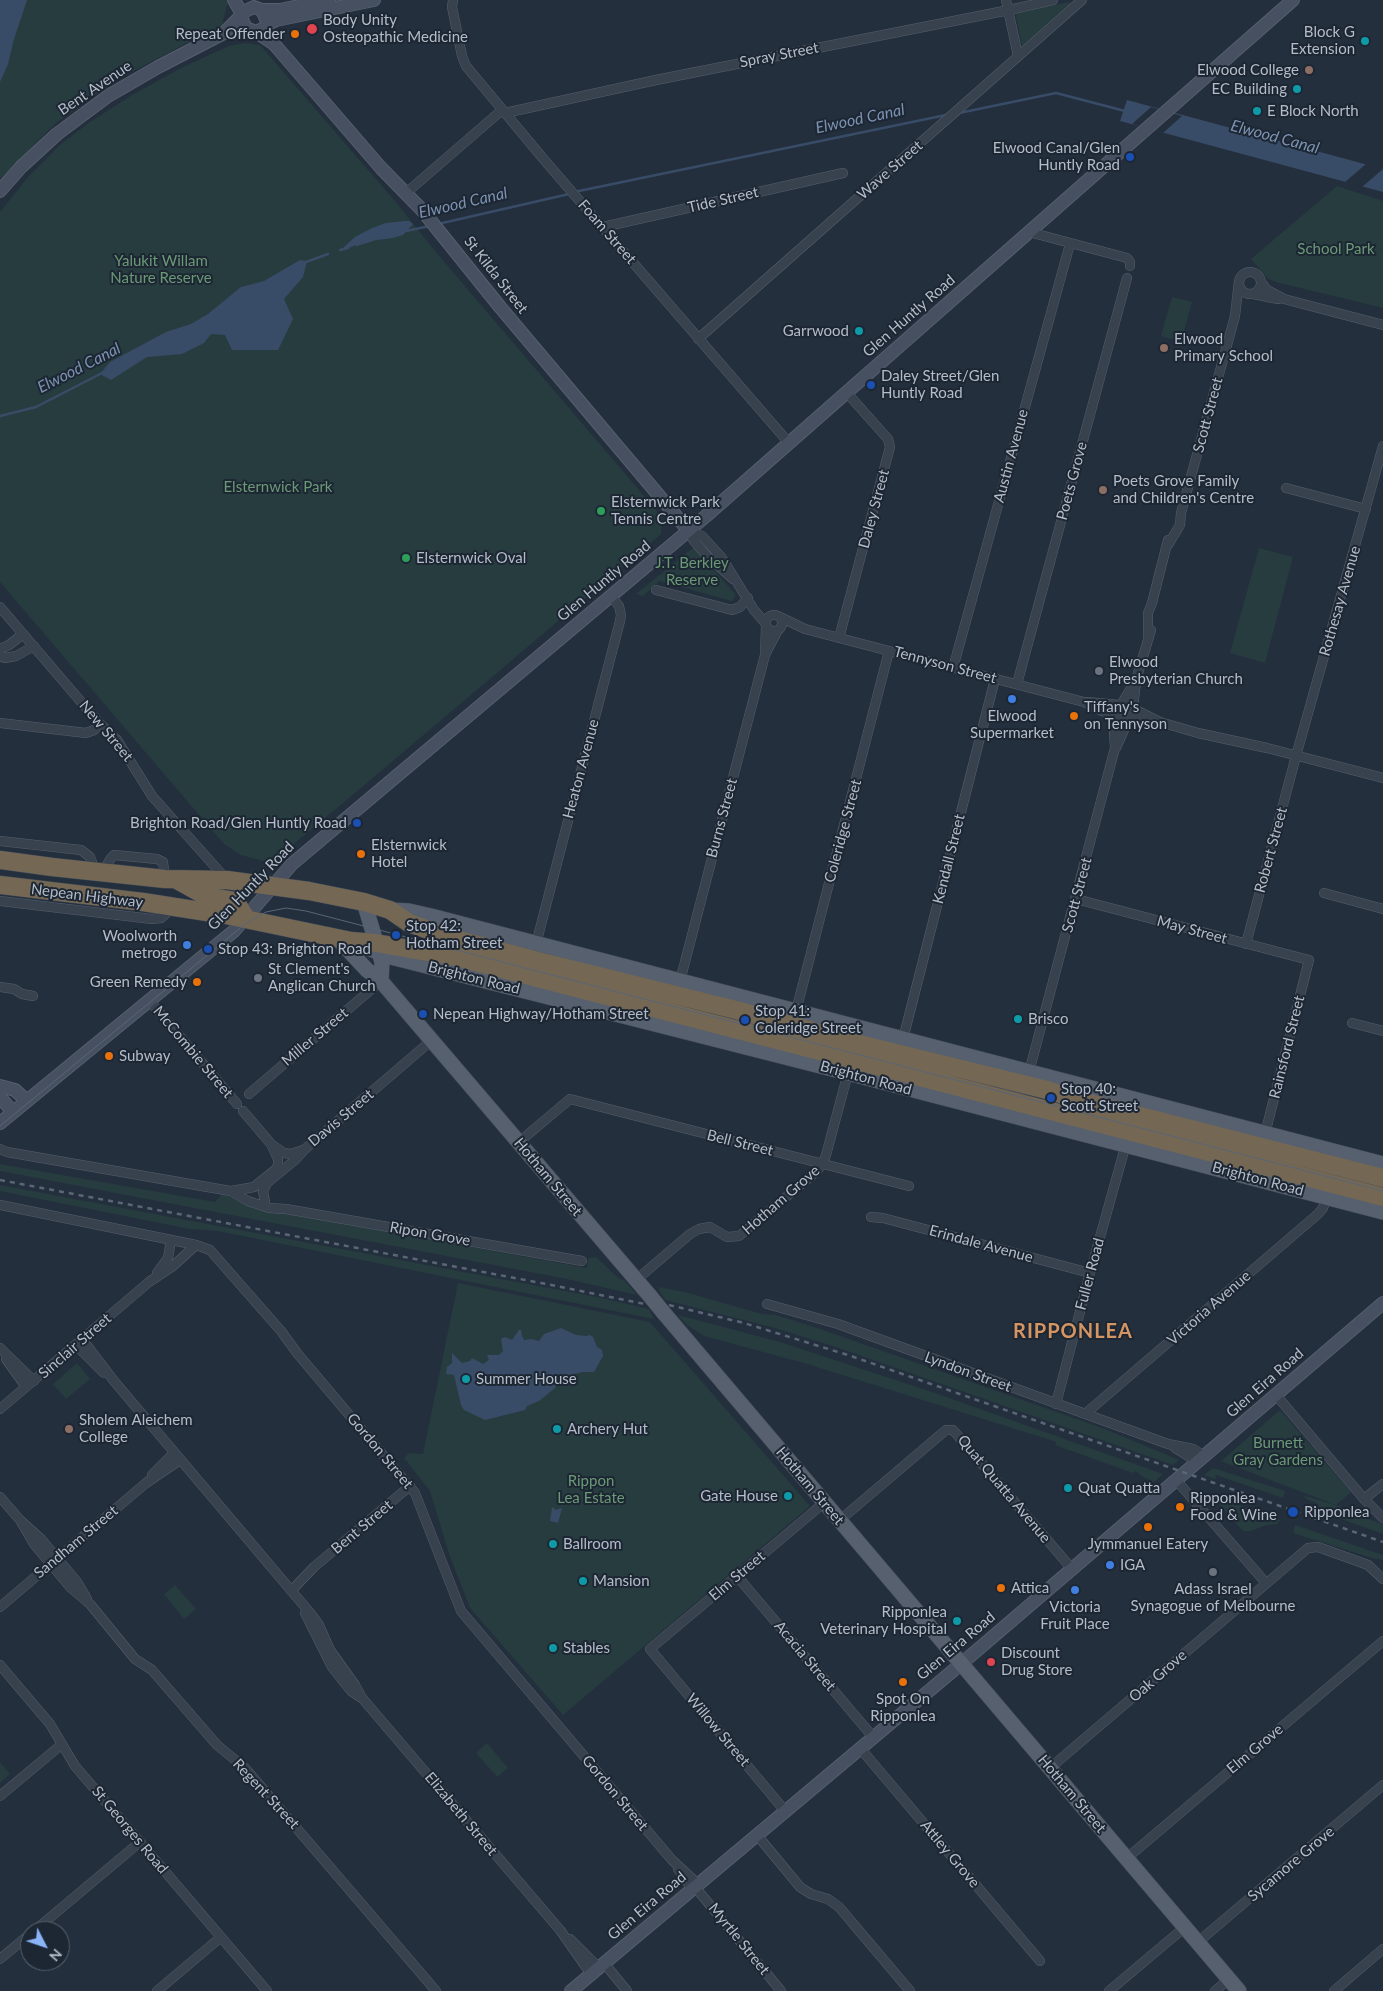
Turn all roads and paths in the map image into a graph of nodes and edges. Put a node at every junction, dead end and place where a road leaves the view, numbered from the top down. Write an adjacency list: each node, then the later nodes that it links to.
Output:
1 (234, 0): 11 (main road)
2 (374, 0): 8 (main road)
3 (1006, 0): 10 (street)
4 (1053, 0): 10 (street, Spray Street)
5 (1082, 0): 14 (street, Wave Street)
6 (1293, 0): 20 (main road, Glen Huntly Road)
7 (451, 2): 15 (street, Foam Street)
8 (322, 3): 9 (main road); 12 (main road, Bent Avenue)
9 (254, 6): 11 (main road, Bent Avenue); 12 (main road)
10 (1008, 10): 14 (street); 15 (street, Spray Street)
11 (242, 15): 12 (main road); 13 (main road, Bent Avenue)
12 (260, 28): 13 (main road, Bent Avenue); 18 (main road, St Kilda Street)
13 (224, 32): 17 (main road, Bent Avenue)
14 (1018, 56): 30 (street, Wave Street)
15 (504, 111): 18 (street, Spray Street); 19 (street, Foam Street)
16 (842, 173): 19 (street, Tide Street)
17 (0, 191)
18 (406, 193): 36 (main road, St Kilda Street)
19 (603, 227): 30 (street, Foam Street)
20 (1029, 232): 21 (street); 31 (main road, Glen Huntly Road)
21 (1070, 244): 22 (street); 52 (street, Austin Avenue)
22 (1130, 266)
23 (1127, 278): 55 (street, Poets Grove)
24 (1239, 281): 25 (street); 26 (street); 28 (street, Scott Street)
25 (1261, 282): 26 (street); 27 (street)
26 (1252, 294): 27 (street); 28 (street, Scott Street)
27 (1284, 299): 29 (street)
28 (1235, 316): 54 (street, Scott Street)
29 (1383, 324)
30 (698, 339): 32 (street, Foam Street)
31 (846, 393): 32 (main road, Glen Huntly Road); 46 (street, Daley Street)
32 (789, 443): 36 (main road, Glen Huntly Road)
33 (1383, 446): 35 (street, Rothesay Avenue)
34 (1286, 488): 35 (street)
35 (1366, 509): 63 (street, Rothesay Avenue)
36 (688, 530): 38 (main road, Glen Huntly Road); 39 (street, St Kilda Street)
37 (656, 590): 39 (street)
38 (611, 596): 71 (main road, Glen Huntly Road); 82 (street, Heaton Avenue)
39 (748, 598): 41 (street, Tennyson Street); 42 (street)
40 (0, 607): 45 (street, New Street)
41 (775, 616): 42 (street); 43 (street); 44 (street, Tennyson Street)
42 (766, 625): 43 (street, Tennyson Street); 50 (street, Burns Street)
43 (779, 629): 44 (street, Tennyson Street); 50 (street, Burns Street)
44 (805, 629): 46 (street, Tennyson Street)
45 (23, 634): 47 (street, New Street); 48 (street)
46 (839, 638): 49 (street, Tennyson Street)
47 (34, 646): 51 (street); 61 (street, New Street)
48 (0, 650)
49 (889, 651): 52 (street, Tennyson Street); 93 (street, Coleridge Street)
50 (765, 655): 88 (street, Burns Street)
51 (0, 656)
52 (953, 668): 53 (street, Tennyson Street)
53 (995, 678): 55 (street, Tennyson Street); 100 (street, Kendall Street)
54 (1136, 680): 56 (street); 57 (street)
55 (1017, 684): 57 (street, Tennyson Street)
56 (1134, 708): 57 (street); 58 (street); 59 (street)
57 (1119, 710): 58 (street); 62 (street, Scott Street)
58 (1128, 720): 59 (street); 62 (street)
59 (1160, 722): 63 (street)
60 (0, 723): 61 (street)
61 (100, 724): 69 (street, New Street)
62 (1116, 748): 73 (street, Scott Street)
63 (1296, 756): 64 (street); 83 (street, Robert Street)
64 (1383, 778)
65 (0, 841): 67 (street)
66 (0, 860): 67 (highway, Nepean Highway)
67 (97, 871): 68 (highway, Nepean Highway)
68 (171, 879): 69 (highway, Nepean Highway); 80 (highway)
69 (227, 880): 71 (highway, Nepean Highway)
70 (0, 885): 76 (highway, Nepean Highway)
71 (272, 886): 75 (highway, Brighton Road); 80 (main road, Glen Huntly Road)
72 (1324, 893): 78 (street)
73 (1076, 899): 83 (street, May Street); 103 (street, Scott Street)
74 (0, 901): 76 (street)
75 (364, 902): 79 (highway, Brighton Road); 84 (main road)
76 (111, 906): 77 (highway, Nepean Highway); 77 (street, Nepean Highway)
77 (173, 907): 80 (highway, Nepean Highway)
78 (1383, 909)
79 (390, 910): 82 (main road, Brighton Road); 90 (highway, Brighton Road)
80 (246, 918): 81 (highway, Brighton Road); 92 (main road, Glen Huntly Road)
81 (344, 939): 84 (highway, Brighton Road); 87 (main road, Hotham Street)
82 (536, 944): 86 (main road, Brighton Road)
83 (1246, 944): 85 (street, May Street)
84 (378, 948): 87 (main road); 90 (highway, Brighton Road); 98 (main road, Brighton Road)
85 (1309, 960): 116 (street, Rainsford Street)
86 (648, 973): 88 (main road, Brighton Road); 90 (main road)
87 (381, 981): 99 (main road, Hotham Street); 108 (street, Miller Street)
88 (680, 981): 93 (main road, Brighton Road)
89 (0, 987): 91 (street)
90 (618, 990): 94 (highway, Brighton Road); 101 (highway, Brighton Road)
91 (33, 996)
92 (149, 1000): 110 (main road, Glen Huntly Road); 119 (street, McCombie Street)
93 (796, 1011): 95 (main road, Brighton Road)
94 (698, 1020): 98 (main road); 105 (highway, Brighton Road)
95 (828, 1020): 100 (main road, Brighton Road); 101 (main road)
96 (1352, 1023): 97 (street)
97 (1383, 1031)
98 (714, 1039): 104 (main road, Brighton Road)
99 (432, 1040): 118 (main road, Hotham Street); 123 (street, Davis Street)
100 (903, 1040): 102 (main road, Brighton Road)
101 (851, 1042): 105 (highway, Brighton Road)
102 (977, 1059): 103 (main road, Brighton Road); 105 (main road)
103 (1028, 1072): 111 (main road, Brighton Road)
104 (848, 1073): 107 (main road, Brighton Road); 124 (street, Hotham Grove)
105 (938, 1073): 107 (main road); 113 (highway, Brighton Road); 117 (highway, Brighton Road)
106 (0, 1086): 110 (main road)
107 (909, 1089): 120 (main road, Brighton Road)
108 (249, 1094)
109 (0, 1097): 112 (main road)
110 (28, 1100): 112 (main road, Glen Huntly Road)
111 (1134, 1100): 113 (main road); 114 (main road, Brighton Road)
112 (13, 1112): 115 (main road, Glen Huntly Road)
113 (1159, 1121): 117 (highway, Brighton Road)
114 (1218, 1122): 116 (main road, Brighton Road); 117 (main road)
115 (0, 1123)
116 (1265, 1134): 121 (main road, Brighton Road)
117 (1194, 1139): 126 (highway, Brighton Road); 131 (highway, Brighton Road)
118 (519, 1142): 124 (street, Bell Street); 141 (main road, Hotham Street)
119 (271, 1144): 123 (street, McCombie Street); 129 (street)
120 (1126, 1144): 130 (main road, Brighton Road); 140 (street, Fuller Road)
121 (1315, 1147): 125 (main road, Brighton Road); 126 (main road)
122 (0, 1149): 129 (street, Ripon Grove)
123 (305, 1149): 132 (street, Davis Street)
124 (823, 1163): 128 (street, Bell Street); 141 (street, Hotham Grove)
125 (1383, 1164)
126 (1337, 1167): 127 (highway, Brighton Road)
127 (1383, 1178)
128 (909, 1186)
129 (231, 1190): 132 (street, Ripon Grove); 134 (street, Ripon Grove)
130 (1327, 1197): 135 (main road, Brighton Road); 152 (street, Victoria Avenue)
131 (1383, 1197)
132 (265, 1202): 134 (street, Ripon Grove)
133 (0, 1205): 137 (street, Gordon Street)
134 (277, 1207): 139 (street, Ripon Grove)
135 (1383, 1212)
136 (871, 1218): 140 (street, Erindale Avenue)
137 (171, 1240): 138 (street, Gordon Street); 142 (street, Sinclair Street)
138 (196, 1245): 142 (street, Sinclair Street); 157 (street, Gordon Street)
139 (582, 1261)
140 (1090, 1273): 150 (street, Fuller Road)
141 (636, 1280): 160 (main road, Hotham Street, bridge)
142 (149, 1282): 145 (street, Sinclair Street)
143 (1383, 1303): 149 (main road, Glen Eira Road)
144 (767, 1304): 150 (street, Lyndon Street)
145 (79, 1342): 147 (street, Sinclair Street); 153 (street, Elizabeth Street)
146 (0, 1349): 147 (street); 148 (street)
147 (34, 1381): 148 (street, Sinclair Street)
148 (26, 1387): 151 (street, Sinclair Street)
149 (1276, 1395): 154 (main road, Glen Eira Road); 159 (street)
150 (1056, 1404): 152 (street, Lyndon Street)
151 (0, 1409)
152 (1085, 1414): 154 (street, Lyndon Street)
153 (177, 1457): 163 (street, Sandham Street); 168 (street, Elizabeth Street)
154 (1202, 1459): 155 (main road, Glen Eira Road)
155 (1176, 1480): 164 (main road, Glen Eira Road); 167 (street)
156 (1383, 1484): 159 (street)
157 (410, 1486): 168 (street, Bent Street); 184 (street, Gordon Street)
158 (0, 1497): 163 (street, Regent Street)
159 (1364, 1499): 161 (street)
160 (825, 1502): 162 (main road, Hotham Street); 165 (street, Elm Street)
161 (1383, 1518)
162 (840, 1520): 164 (street, Quat Quatta Avenue); 172 (main road, Hotham Street)
163 (54, 1561): 169 (street, Sandham Street); 197 (street, Regent Street)
164 (1072, 1569): 172 (main road, Glen Eira Road)
165 (737, 1576): 171 (street, Elm Street); 174 (street, Acacia Street)
166 (1383, 1579): 167 (street, Oak Grove)
167 (1266, 1583): 177 (street, Oak Grove)
168 (288, 1589): 193 (street, Elizabeth Street)
169 (2, 1604)
170 (1383, 1641): 183 (street, Elm Grove)
171 (650, 1649): 180 (street, Willow Street)
172 (961, 1664): 174 (main road, Glen Eira Road); 177 (main road, Hotham Street)
173 (0, 1665): 175 (street, St Georges Road)
174 (873, 1736): 176 (main road, Glen Eira Road)
175 (62, 1745): 179 (street); 182 (street, St Georges Road)
176 (860, 1748): 180 (main road, Glen Eira Road); 192 (street, Attley Grove)
177 (1050, 1768): 183 (main road, Hotham Street)
178 (1383, 1786): 189 (street, Sycamore Grove)
179 (0, 1796)
180 (785, 1811): 181 (main road, Glen Eira Road)
181 (757, 1835): 184 (main road, Glen Eira Road); 201 (street)
182 (140, 1842): 185 (street); 187 (street, St Georges Road)
183 (1127, 1858): 186 (main road, Hotham Street)
184 (695, 1887): 193 (main road, Glen Eira Road); 200 (street, Myrtle Street)
185 (46, 1921)
186 (1185, 1927): 189 (main road, Hotham Street); 202 (street)
187 (221, 1937): 195 (street); 196 (street, St Georges Road)
188 (20, 1942): 191 (street)
189 (1198, 1942): 194 (main road, Hotham Street)
190 (1383, 1949): 205 (street)
191 (0, 1959)
192 (1040, 1961)
193 (598, 1968): 198 (main road, Glen Eira Road); 199 (street, Elizabeth Street)
194 (1229, 1979): 203 (street); 204 (main road, Hotham Street)
195 (156, 1991)
196 (267, 1991)
197 (436, 1991)
198 (572, 1991)
199 (627, 1991)
200 (782, 1991)
201 (910, 1991)
202 (1109, 1991)
203 (1215, 1991)
204 (1239, 1991)
205 (1334, 1991)

